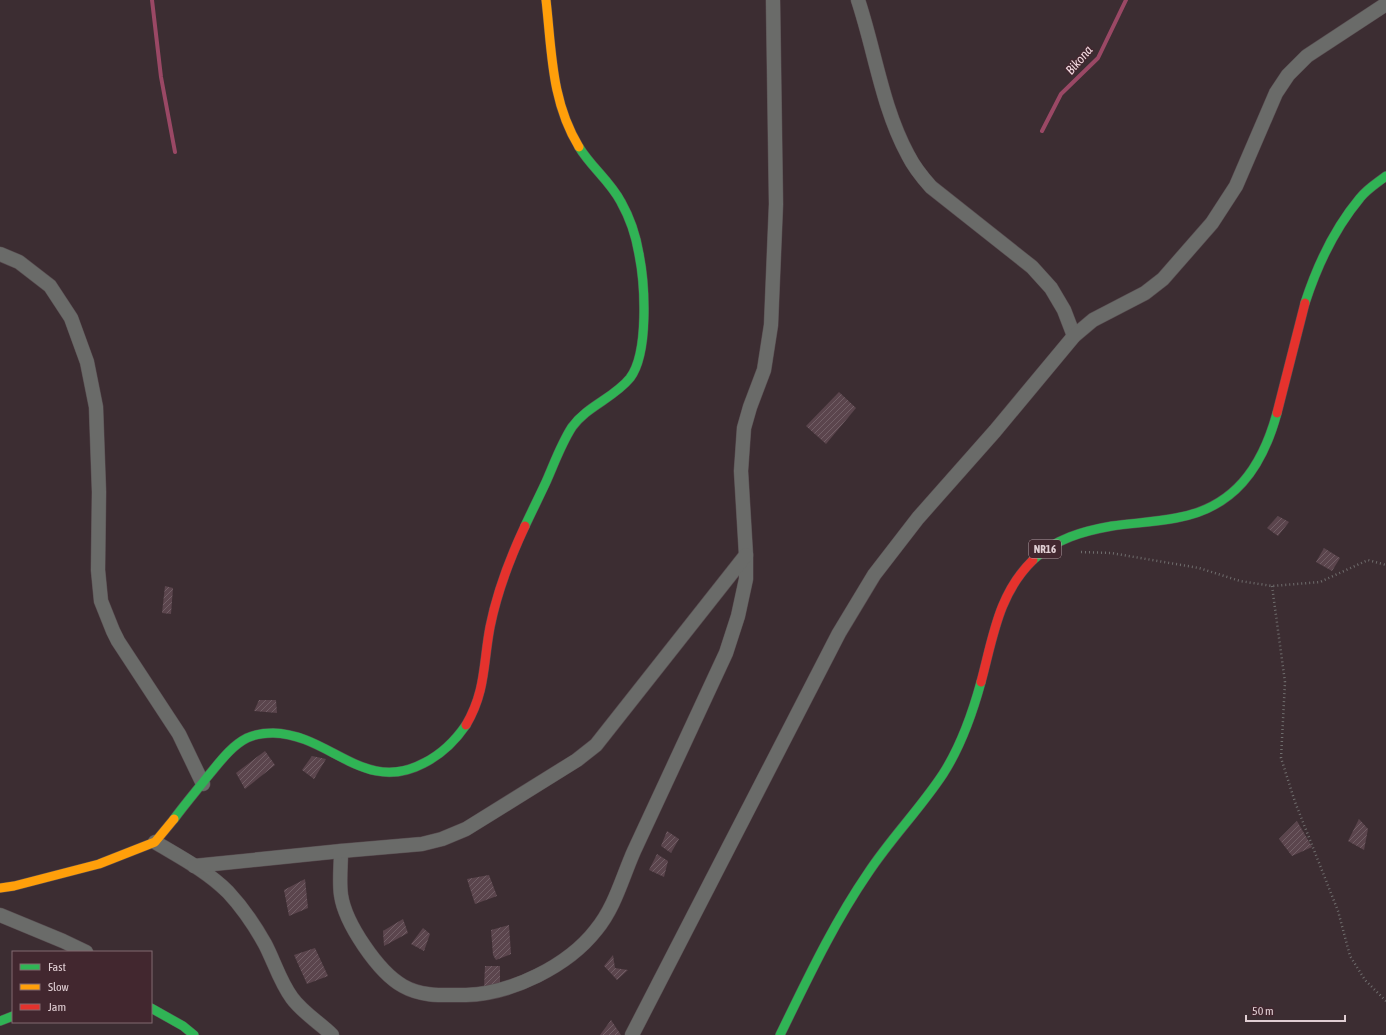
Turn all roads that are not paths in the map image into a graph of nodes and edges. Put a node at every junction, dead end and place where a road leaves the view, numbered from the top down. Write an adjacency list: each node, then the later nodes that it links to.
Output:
1 (773, 0): 8 (street)
2 (858, 0): 7 (street)
3 (549, 3): 9 (main road)
4 (1386, 4): 7 (street)
5 (1386, 176): 22 (main road, NR16)
6 (0, 254): 9 (street)
7 (1074, 336): 21 (street)
8 (746, 555): 11 (street); 11 (street)
9 (203, 784): 10 (main road)
10 (155, 842): 12 (street); 13 (main road)
11 (342, 851): 12 (street)
12 (194, 866): 20 (street)
13 (0, 888)
14 (0, 915): 15 (street)
15 (84, 951)
16 (152, 1009): 19 (main road)
17 (12, 1016): 18 (main road)
18 (0, 1021)
19 (194, 1035)
20 (332, 1035)
21 (632, 1035)
22 (780, 1035)

